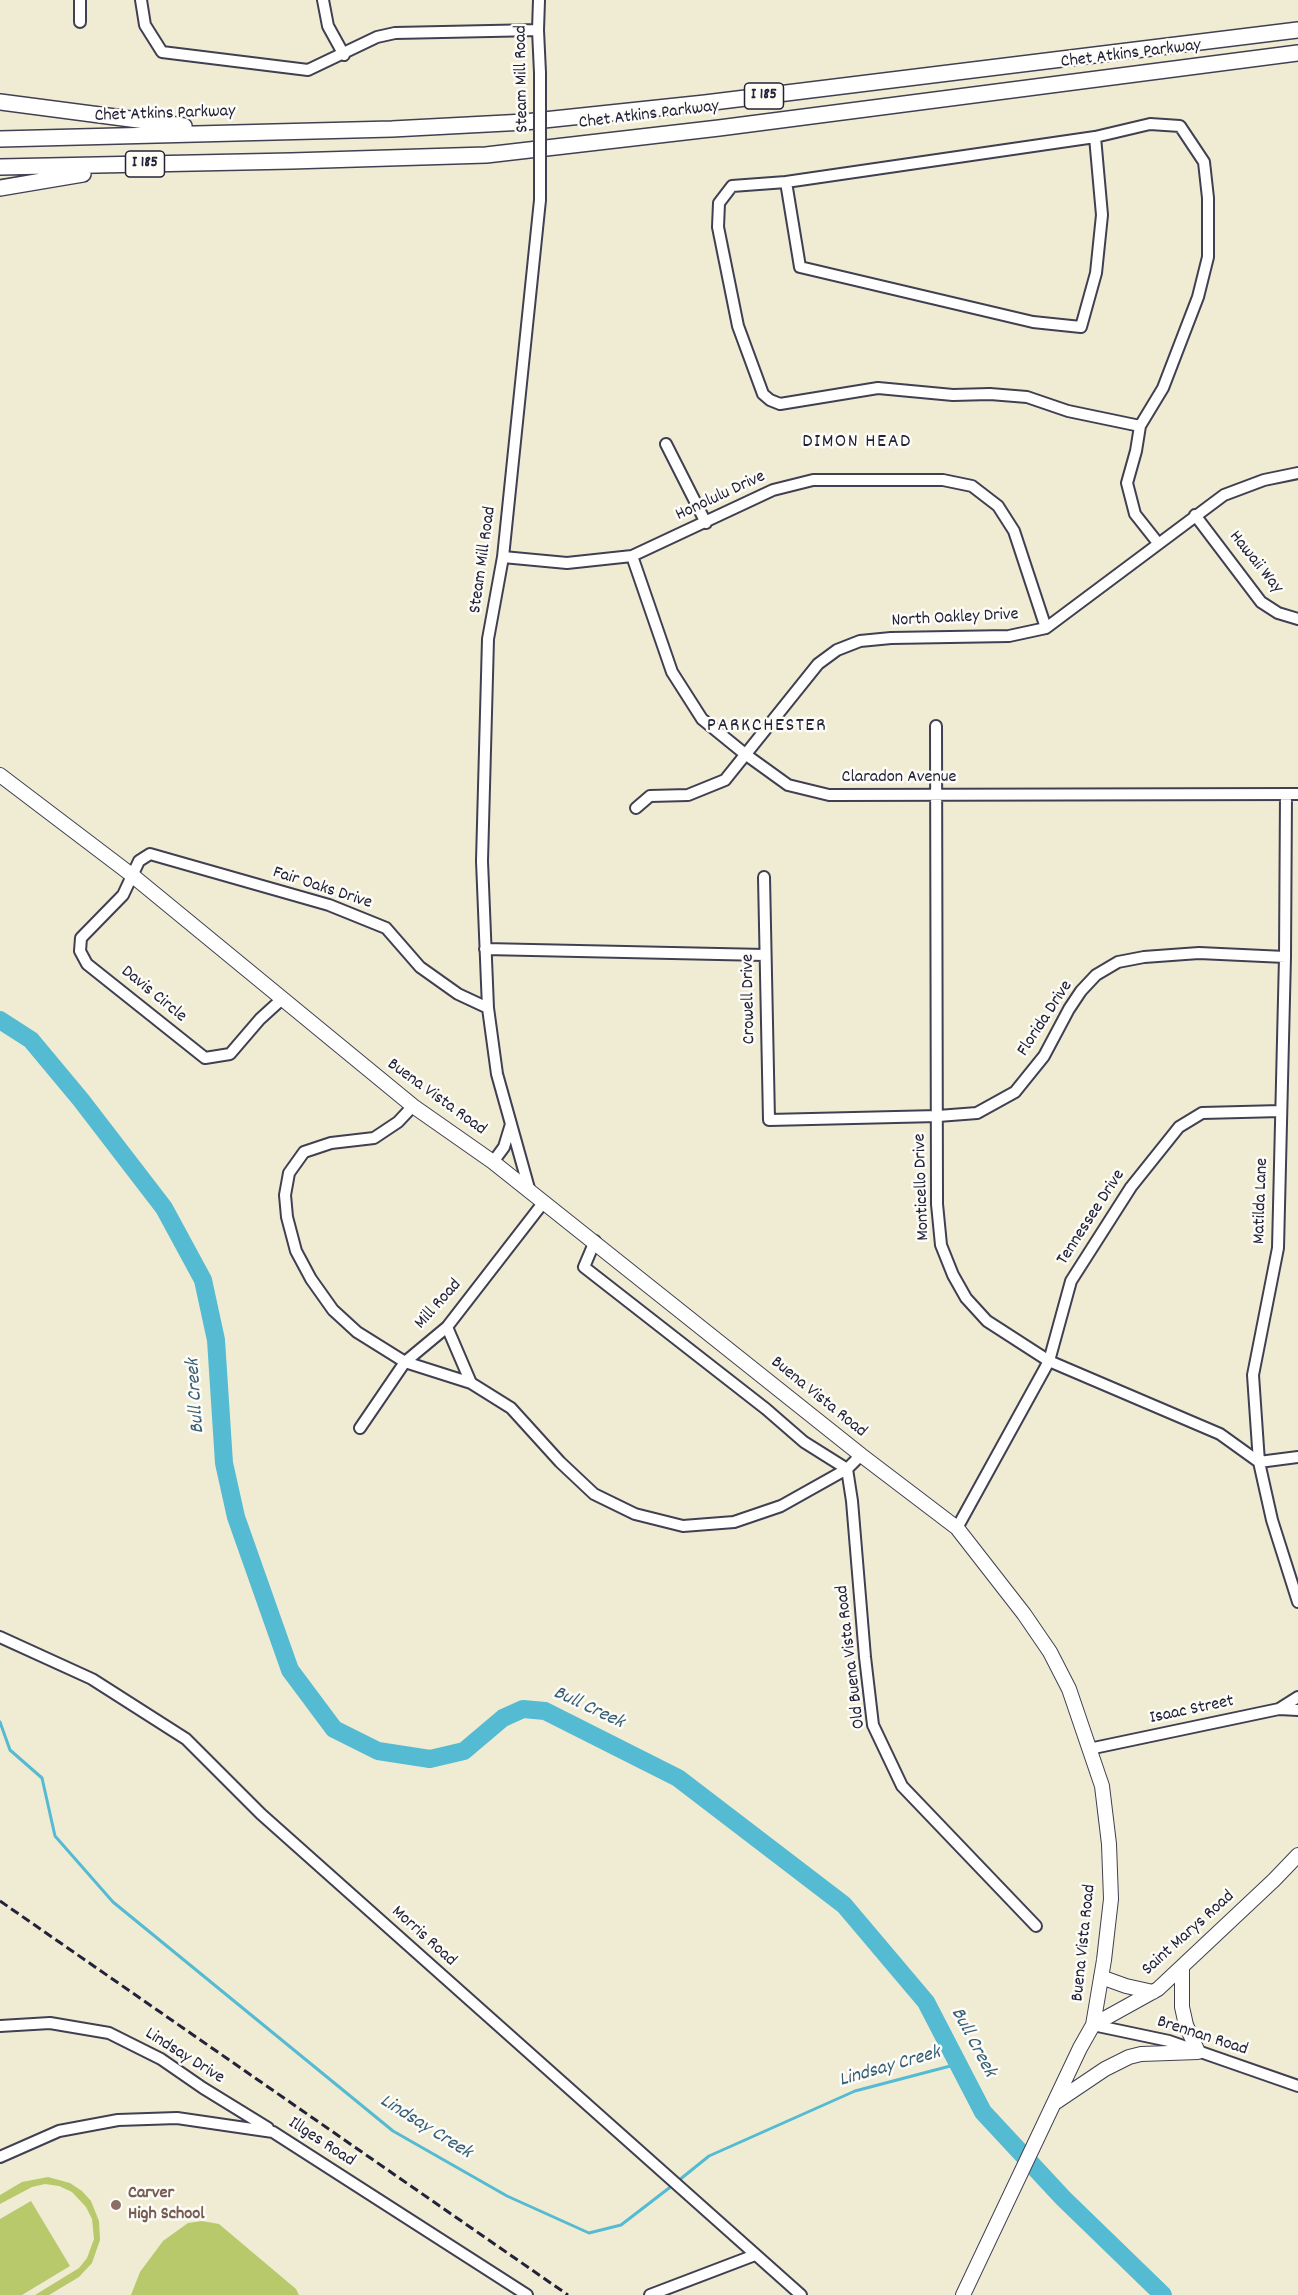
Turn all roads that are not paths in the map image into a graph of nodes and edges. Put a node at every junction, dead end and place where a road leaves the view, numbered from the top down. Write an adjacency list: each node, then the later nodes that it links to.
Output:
1 (80, 0): 5 (street)
2 (141, 0): 9 (street)
3 (323, 0): 9 (street)
4 (539, 0): 6 (street, Steam Mill Road)
5 (80, 22)
6 (538, 30): 9 (street); 24 (street, Steam Mill Road, bridge)
7 (1298, 30): 11 (highway, Chet Atkins Parkway / I 185)
8 (1298, 53): 14 (highway, Chet Atkins Parkway / I 185)
9 (344, 55)
10 (0, 102): 11 (highway)
11 (228, 132): 13 (highway, Chet Atkins Parkway / I 185)
12 (1095, 137): 16 (street); 16 (street); 18 (street)
13 (0, 139)
14 (249, 162): 15 (highway, Chet Atkins Parkway / I 185); 17 (highway)
15 (0, 167)
16 (786, 182): 18 (street)
17 (0, 188)
18 (1140, 426): 23 (street)
19 (666, 444): 22 (street)
20 (1298, 473): 21 (street, North Oakley Drive)
21 (1195, 515): 23 (street, North Oakley Drive); 26 (street, Hawaii Way)
22 (705, 523): 25 (street, Honolulu Drive); 27 (street, Honolulu Drive)
23 (1158, 543): 27 (street, North Oakley Drive)
24 (503, 556): 25 (street, Honolulu Drive); 37 (street, Steam Mill Road)
25 (632, 556): 29 (street, Claradon Avenue)
26 (1298, 618)
27 (1046, 628): 29 (street, North Oakley Drive)
28 (936, 726): 33 (street, Monticello Drive)
29 (745, 754): 33 (street, Claradon Avenue); 34 (street, North Oakley Drive)
30 (0, 775): 35 (main road, Buena Vista Road)
31 (1286, 794): 32 (street, Claradon Avenue); 33 (street, Claradon Avenue); 39 (street, Matilda Lane)
32 (1298, 794)
33 (936, 796): 44 (street, Monticello Drive)
34 (636, 808)
35 (133, 876): 40 (main road, Buena Vista Road); 40 (street, Davis Circle); 41 (street, Fair Oaks Drive)
36 (764, 877): 38 (street, Crowell Drive)
37 (485, 949): 38 (street); 41 (street, Steam Mill Road)
38 (765, 955): 45 (street, Crowell Drive)
39 (1285, 957): 43 (street, Matilda Lane); 44 (street, Florida Drive)
40 (282, 999): 42 (main road, Buena Vista Road)
41 (488, 1008): 46 (street, Steam Mill Road)
42 (413, 1106): 47 (main road, Buena Vista Road); 52 (street)
43 (1281, 1111): 53 (street, Tennessee Drive); 58 (street, Matilda Lane)
44 (938, 1116): 45 (street, Florida Drive); 53 (street, Monticello Drive)
45 (769, 1120)
46 (511, 1124): 47 (street); 48 (street, Steam Mill Road)
47 (493, 1162): 48 (main road, Buena Vista Road)
48 (530, 1191): 49 (main road, Buena Vista Road)
49 (543, 1203): 50 (main road, Buena Vista Road); 51 (street, Mill Road)
50 (595, 1241): 56 (main road, Buena Vista Road); 59 (street)
51 (447, 1327): 52 (street, Mill Road); 54 (street)
52 (405, 1362): 54 (street); 55 (street, Mill Road)
53 (1049, 1362): 58 (street, Monticello Drive); 60 (street, Tennessee Drive)
54 (471, 1383): 59 (street)
55 (360, 1428)
56 (861, 1455): 59 (street); 60 (main road, Buena Vista Road)
57 (1298, 1457): 58 (street)
58 (1259, 1462): 61 (street, Matilda Lane)
59 (847, 1469): 68 (street, Old Buena Vista Road)
60 (957, 1528): 66 (main road, Buena Vista Road)
61 (1298, 1602)
62 (0, 1636): 79 (street, Morris Road)
63 (1298, 1696): 64 (street, Isaac Street)
64 (1279, 1709): 65 (street); 66 (street, Isaac Street)
65 (1298, 1710)
66 (1089, 1749): 70 (main road, Buena Vista Road)
67 (1298, 1855): 69 (main road, Saint Marys Road)
68 (1036, 1926)
69 (1182, 1967): 71 (main road, Saint Marys Road); 74 (main road)
70 (1101, 1977): 71 (main road); 72 (main road, Buena Vista Road)
71 (1153, 1992): 72 (main road, Saint Marys Road)
72 (1093, 2025): 74 (street, Brennan Road); 76 (main road, Buena Vista Road)
73 (0, 2026): 77 (street, Lindsay Drive)
74 (1198, 2052): 75 (street, Brennan Road); 76 (main road)
75 (1298, 2086)
76 (1054, 2103): 83 (main road, Buena Vista Road)
77 (273, 2132): 78 (street, Illges Road); 80 (street, Illges Road)
78 (0, 2157)
79 (755, 2255): 81 (street); 82 (street, Morris Road)
80 (527, 2295)
81 (650, 2295)
82 (801, 2295)
83 (963, 2295)

